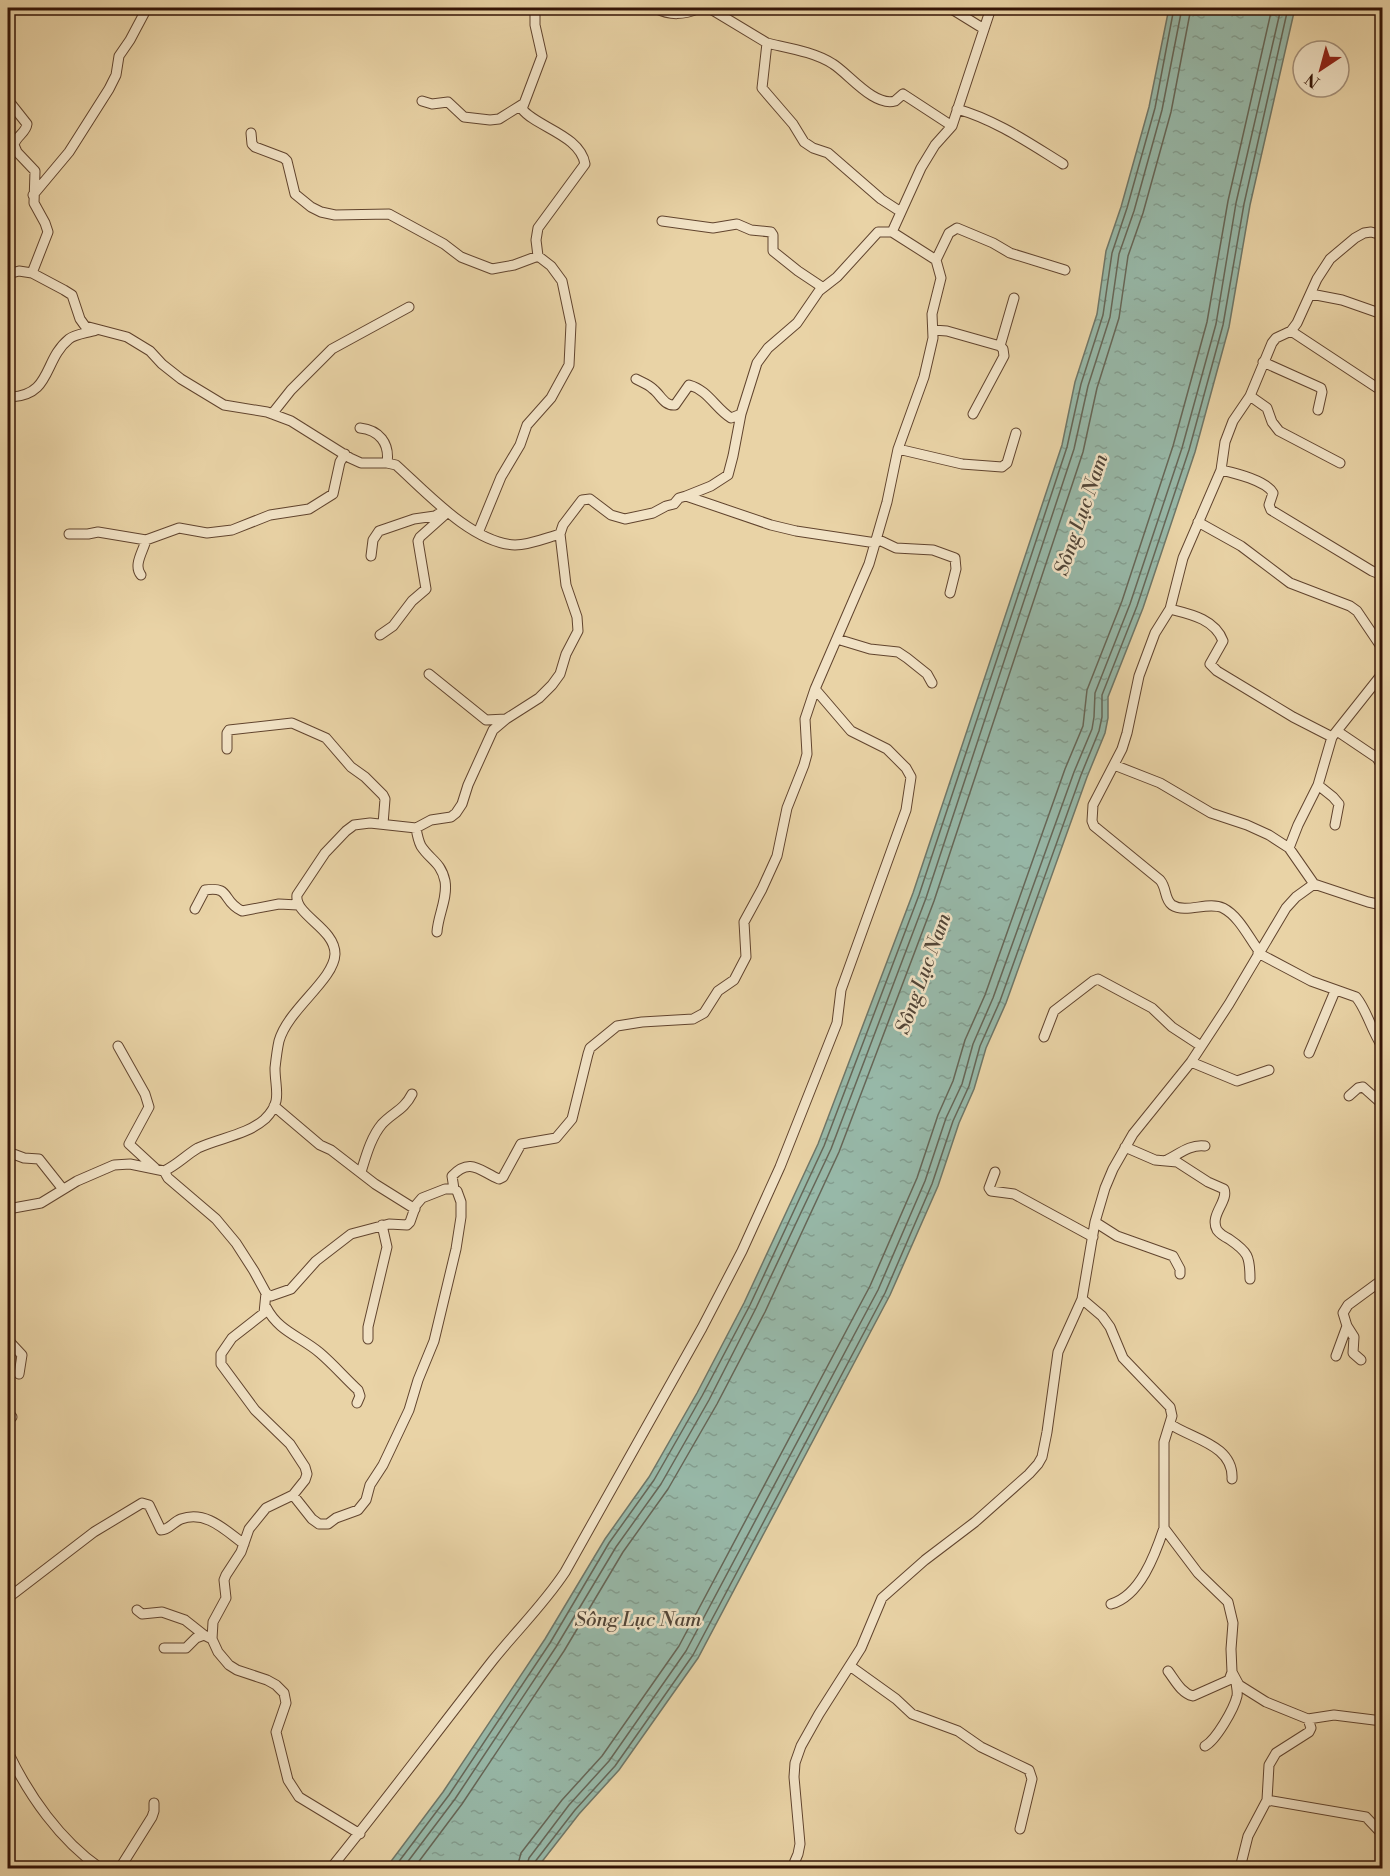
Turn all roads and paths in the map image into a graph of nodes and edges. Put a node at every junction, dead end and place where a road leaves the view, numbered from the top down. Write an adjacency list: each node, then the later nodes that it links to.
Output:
1 (147, 8): 17 (street)
2 (535, 8): 12 (street)
3 (655, 8): 4 (street)
4 (700, 8)
5 (709, 8): 9 (street)
6 (950, 8): 8 (street)
7 (992, 8): 8 (street)
8 (984, 29): 13 (street)
9 (767, 43): 14 (street); 18 (street)
10 (8, 100): 17 (street)
11 (422, 101): 12 (street)
12 (523, 104): 22 (street)
13 (957, 110): 14 (street); 16 (street)
14 (952, 126): 18 (street)
15 (251, 133): 22 (street)
16 (1063, 164)
17 (33, 195): 25 (street)
18 (901, 212): 20 (street)
19 (662, 221): 27 (street)
20 (892, 232): 23 (street); 27 (street)
21 (1383, 234): 28 (street)
22 (538, 256): 55 (street)
23 (936, 260): 24 (street); 33 (street)
24 (1065, 270)
25 (32, 273): 26 (street); 32 (street)
26 (8, 274)
27 (822, 287): 43 (street)
28 (1311, 294): 31 (street); 34 (street)
29 (1014, 297): 35 (street)
30 (409, 306): 42 (street)
31 (1383, 314)
32 (96, 330): 40 (street); 42 (street)
33 (933, 330): 35 (street); 47 (street)
34 (1291, 332): 36 (street); 38 (street)
35 (1000, 346): 44 (street)
36 (1263, 362): 39 (street); 41 (street)
37 (636, 379): 43 (street)
38 (1383, 391)
39 (1250, 396): 50 (street); 51 (street)
40 (11, 397)
41 (1318, 410)
42 (272, 414): 48 (street)
43 (741, 414): 52 (street)
44 (973, 414)
45 (360, 428): 49 (street)
46 (1016, 433): 47 (street)
47 (898, 449): 59 (street)
48 (345, 454): 49 (street); 58 (street)
49 (387, 463): 53 (street)
50 (1340, 463)
51 (1221, 470): 54 (street); 62 (street)
52 (686, 496): 57 (street); 59 (street)
53 (446, 511): 55 (street); 60 (street); 65 (street)
54 (1198, 522): 64 (street); 67 (street)
55 (478, 533): 57 (street)
56 (69, 534): 58 (street)
57 (560, 534): 72 (street)
58 (146, 540): 61 (street)
59 (876, 541): 63 (street); 66 (street)
60 (371, 556)
61 (141, 575)
62 (1383, 575)
63 (950, 593)
64 (1170, 609): 73 (street); 75 (street)
65 (380, 635)
66 (837, 639): 70 (street); 71 (street)
67 (1383, 648)
68 (429, 674): 72 (street)
69 (1383, 674): 73 (street)
70 (932, 683)
71 (815, 689): 108 (street); 147 (street)
72 (506, 719): 80 (street)
73 (1334, 734): 76 (street); 77 (street)
74 (227, 749): 78 (street)
75 (1114, 765): 81 (street); 87 (street)
76 (1383, 766)
77 (1318, 785): 79 (street); 81 (street)
78 (383, 824): 80 (street); 83 (street)
79 (1335, 825)
80 (416, 828): 86 (street)
81 (1289, 848): 82 (street)
82 (1314, 884): 84 (street); 87 (street)
83 (298, 904): 85 (street); 99 (street)
84 (1383, 904)
85 (195, 909)
86 (437, 932)
87 (1259, 952): 88 (street); 91 (street)
88 (1335, 991): 92 (street); 93 (street)
89 (1044, 1037): 91 (street)
90 (118, 1046): 104 (street)
91 (1201, 1046): 94 (street)
92 (1383, 1046)
93 (1309, 1053)
94 (1191, 1062): 95 (street); 101 (street)
95 (1269, 1070)
96 (412, 1094): 105 (street)
97 (1350, 1096): 98 (street)
98 (1383, 1104)
99 (274, 1106): 104 (street); 105 (street)
100 (1205, 1146): 103 (street)
101 (1125, 1147): 103 (street); 111 (street)
102 (8, 1152): 107 (street)
103 (1165, 1162): 115 (street)
104 (159, 1170): 107 (street); 117 (street)
105 (361, 1172): 110 (street)
106 (995, 1172): 113 (street)
107 (62, 1188): 109 (street)
108 (453, 1189): 110 (street); 129 (street)
109 (8, 1209)
110 (415, 1209): 112 (street)
111 (1095, 1222): 113 (street); 114 (street)
112 (382, 1225): 117 (street); 121 (street)
113 (1093, 1237): 118 (street)
114 (1180, 1274)
115 (1250, 1279)
116 (1383, 1280): 120 (street)
117 (266, 1293): 119 (street)
118 (1082, 1299): 127 (street); 137 (street)
119 (266, 1307): 126 (street); 129 (street)
120 (1347, 1326): 123 (street); 124 (street)
121 (368, 1339)
122 (8, 1340): 125 (street)
123 (1336, 1356)
124 (1361, 1360)
125 (19, 1374)
126 (357, 1403)
127 (1170, 1424): 128 (street); 130 (street)
128 (1232, 1479)
129 (293, 1495): 131 (street)
130 (1164, 1528): 133 (street); 139 (street)
131 (244, 1544): 132 (street); 135 (street)
132 (8, 1598)
133 (1111, 1604)
134 (137, 1610): 135 (street)
135 (208, 1637): 136 (street); 147 (street)
136 (164, 1648)
137 (850, 1666): 146 (street); 152 (street)
138 (1168, 1671): 139 (street)
139 (1234, 1676): 140 (street); 142 (street)
140 (1308, 1719): 141 (street); 144 (street)
141 (1383, 1721)
142 (1205, 1746)
143 (8, 1752): 149 (street)
144 (1267, 1800): 148 (street); 153 (street)
145 (153, 1803): 150 (street)
146 (1020, 1828)
147 (360, 1834): 151 (street)
148 (1383, 1834)
149 (100, 1869)
150 (120, 1869)
151 (331, 1869)
152 (792, 1869)
153 (1240, 1869)

